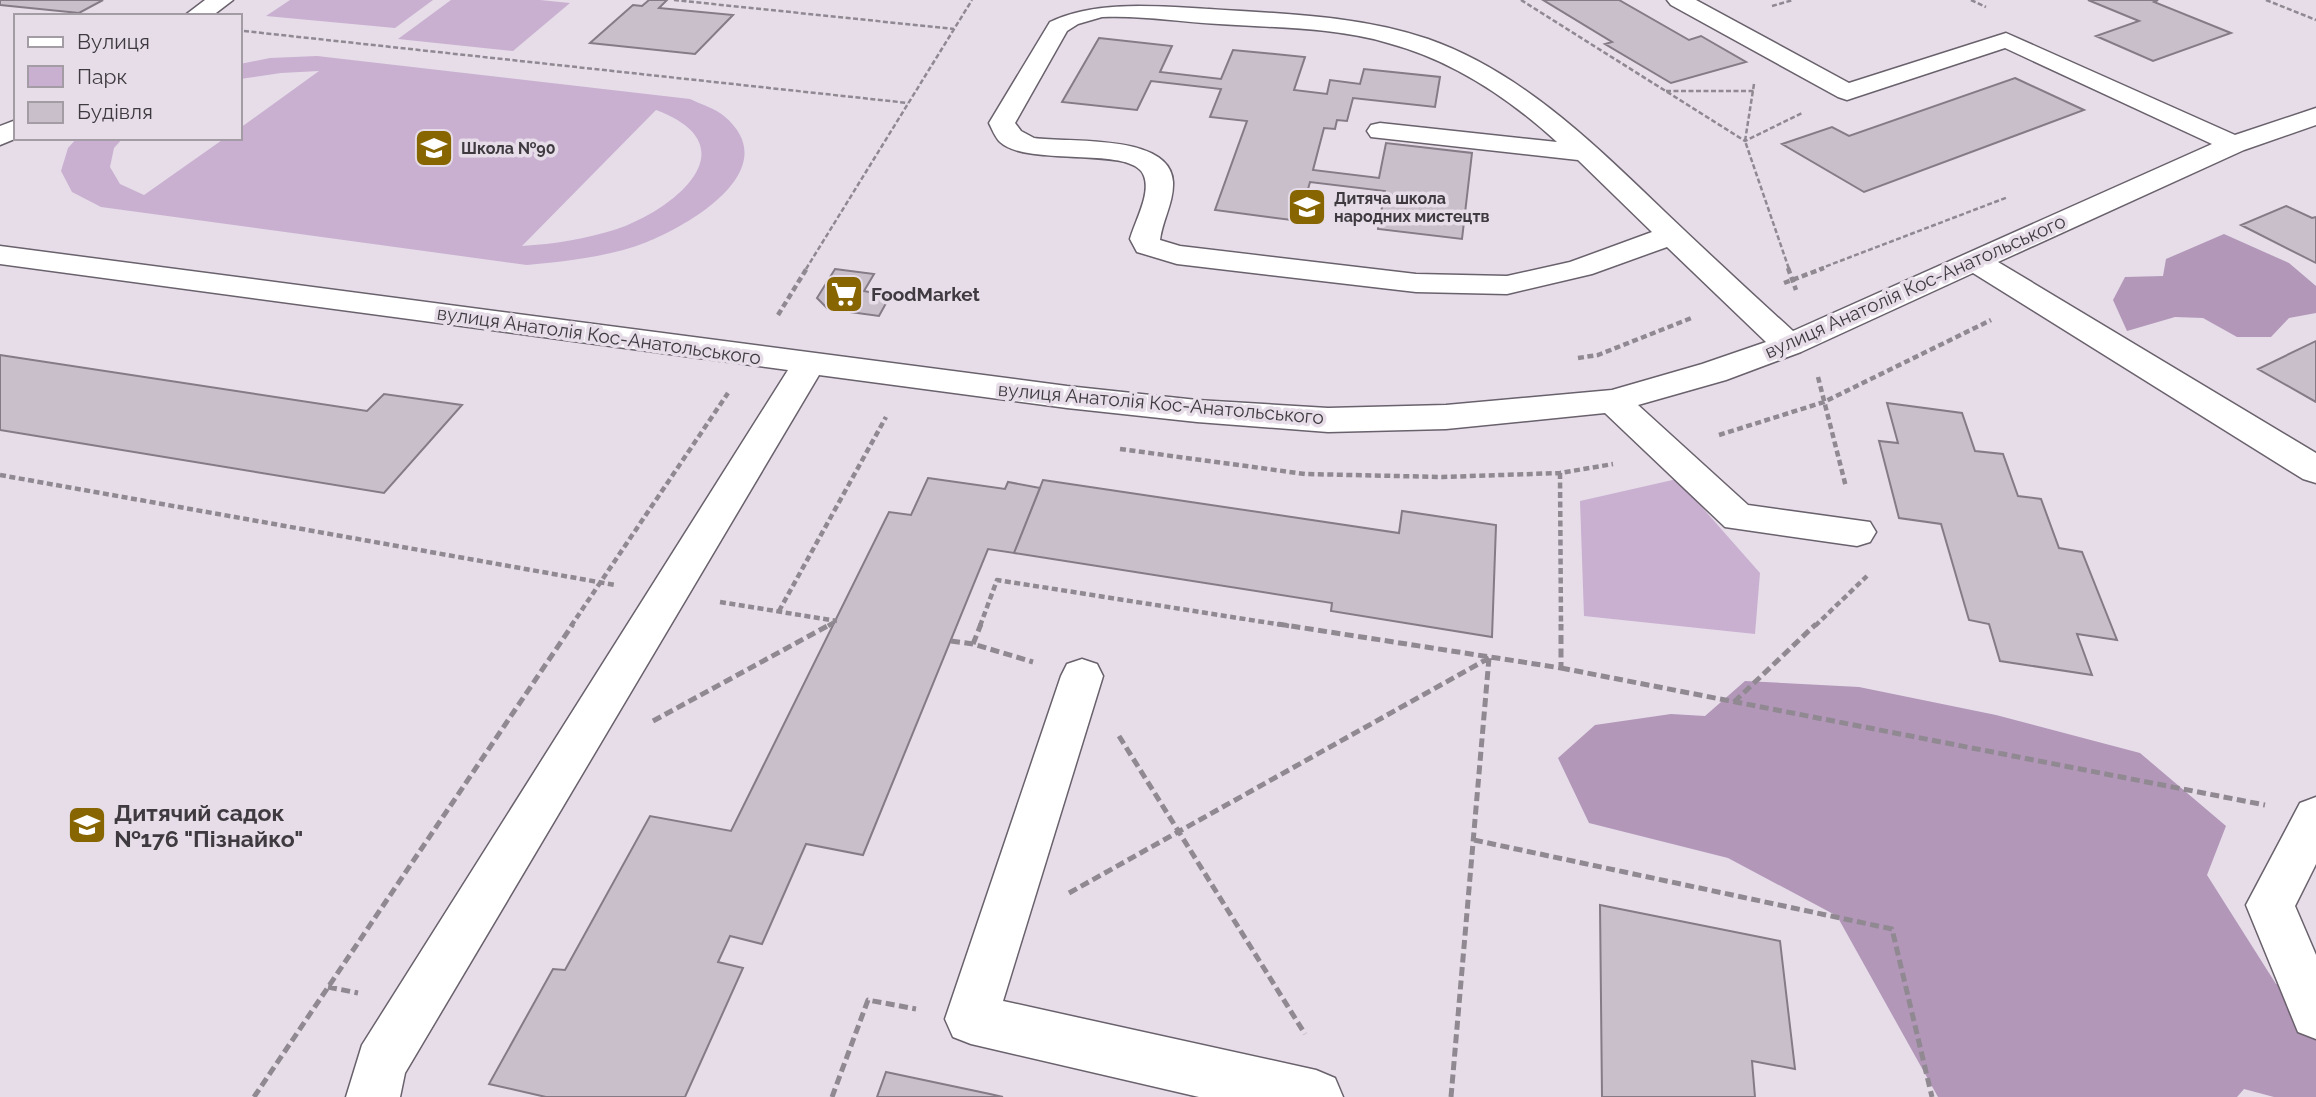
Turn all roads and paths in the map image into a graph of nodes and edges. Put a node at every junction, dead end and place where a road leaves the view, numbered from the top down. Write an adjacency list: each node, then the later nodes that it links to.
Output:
1 (221, 0): 7 (street)
2 (674, 0): 9 (path)
3 (972, 0): 9 (path)
4 (1521, 0): 16 (path)
5 (1679, 0): 11 (street)
6 (2266, 0): 8 (path)
7 (199, 14)
8 (2316, 20)
9 (954, 29): 13 (path)
10 (242, 31): 13 (path)
11 (1761, 45): 12 (street); 16 (path)
12 (1847, 92): 16 (path); 17 (street)
13 (908, 103): 24 (path)
14 (2316, 117): 17 (street, вулиця Анатолія Кос-Анатольського)
15 (1380, 131): 18 (street)
16 (1745, 141): 23 (path)
17 (2234, 144): 21 (street, вулиця Анатолія Кос-Анатольського)
18 (1587, 153): 19 (street); 19 (street)
19 (1672, 235): 23 (street)
20 (0, 255): 24 (street, вулиця Анатолія Кос-Анатольського)
21 (1973, 260): 23 (street, вулиця Анатолія Кос-Анатольського); 30 (street)
22 (1994, 318): 29 (path)
23 (1799, 341): 26 (street, вулиця Анатолія Кос-Анатольського)
24 (754, 355): 25 (street, вулиця Анатолія Кос-Анатольського)
25 (809, 363): 26 (street, вулиця Анатолія Кос-Анатольського); 34 (street)
26 (1613, 401): 29 (street)
27 (715, 412): 33 (path)
28 (886, 417): 35 (path)
29 (1667, 451): 32 (street); 39 (path)
30 (2316, 470)
31 (0, 475): 33 (path)
32 (1857, 532)
33 (598, 582): 34 (path); 49 (path)
34 (668, 594): 35 (path); 50 (street)
35 (779, 611): 41 (path)
36 (951, 641): 37 (path)
37 (973, 644): 38 (path); 40 (path)
38 (1489, 657): 39 (path); 43 (path); 44 (path)
39 (1561, 668): 42 (path)
40 (1082, 676): 43 (path); 45 (street)
41 (647, 724)
42 (2296, 812): 46 (street)
43 (1179, 831): 45 (path); 48 (path)
44 (1474, 839): 53 (path); 54 (path)
45 (999, 932): 47 (street)
46 (2316, 1014)
47 (971, 1019): 51 (path); 52 (street)
48 (1309, 1039)
49 (254, 1097)
50 (373, 1097)
51 (832, 1097)
52 (1316, 1097)
53 (1451, 1097)
54 (1932, 1097)

